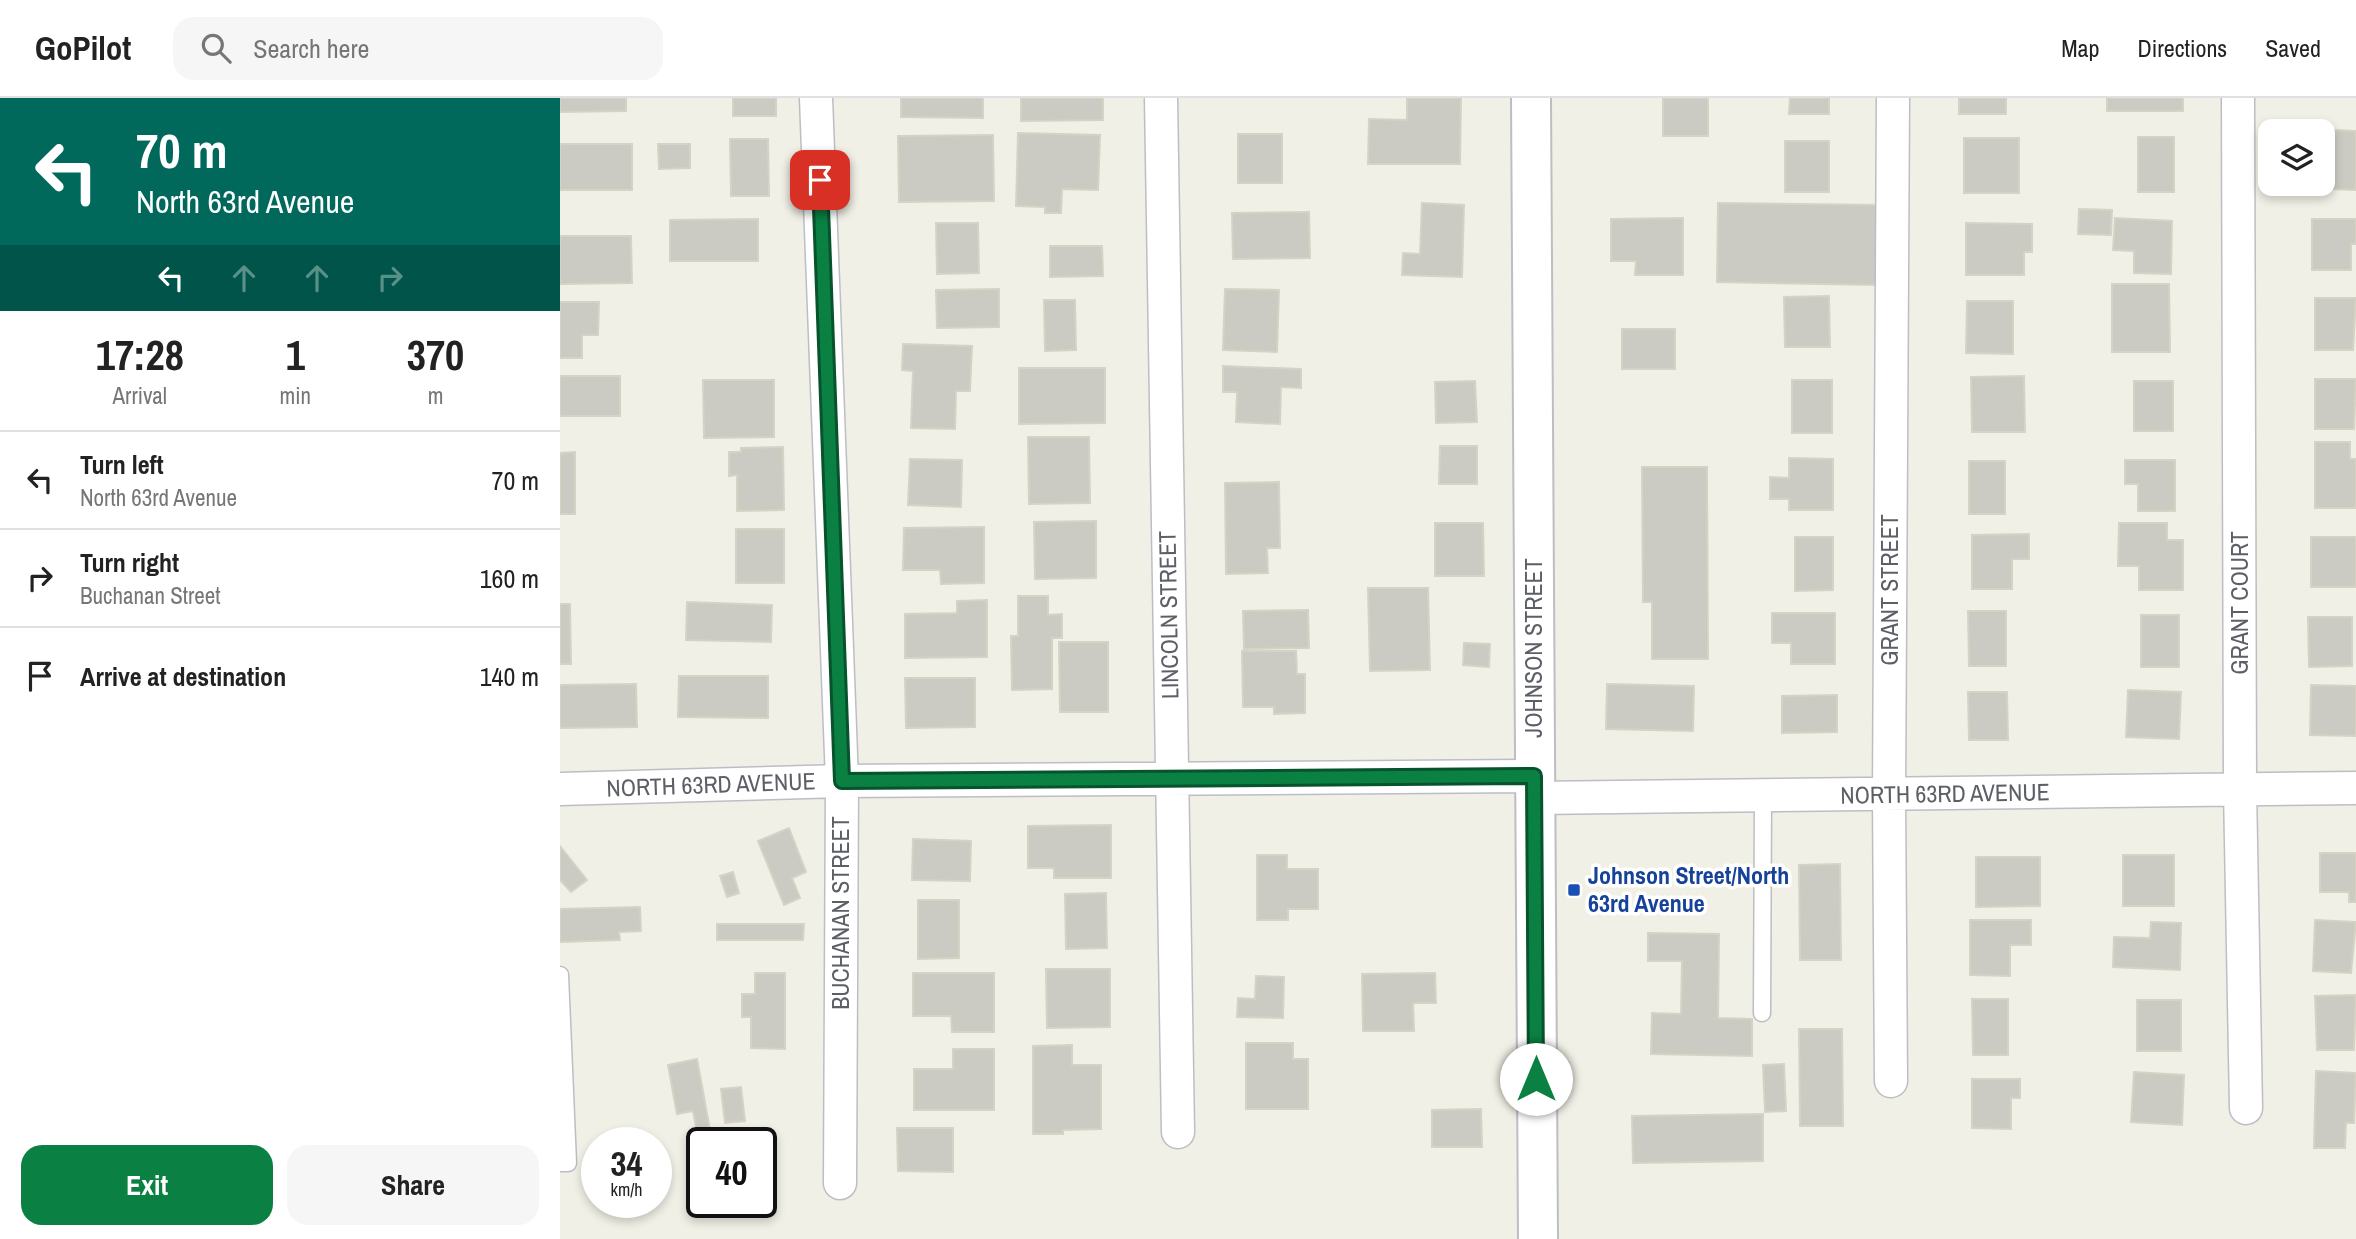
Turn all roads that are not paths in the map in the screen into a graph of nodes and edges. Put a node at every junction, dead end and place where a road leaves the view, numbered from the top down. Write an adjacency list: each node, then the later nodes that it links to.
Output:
1 (816, 98): 7 (street, BUCHANAN STREET)
2 (1161, 98): 6 (street, LINCOLN STREET)
3 (1531, 98): 8 (street, JOHNSON STREET)
4 (1893, 98): 12 (street, GRANT STREET)
5 (2238, 98): 11 (street, GRANT COURT)
6 (1172, 778): 7 (street, NORTH 63RD AVENUE); 8 (street, NORTH 63RD AVENUE); 18 (street, LINCOLN STREET)
7 (842, 781): 10 (street, NORTH 63RD AVENUE); 20 (street, BUCHANAN STREET)
8 (1534, 787): 13 (street, NORTH 63RD AVENUE); 21 (street, JOHNSON STREET)
9 (2356, 788): 11 (street, NORTH 63RD AVENUE)
10 (560, 789)
11 (2239, 789): 12 (street, NORTH 63RD AVENUE); 17 (street, GRANT COURT)
12 (1889, 795): 13 (street, NORTH 63RD AVENUE); 16 (street, GRANT STREET)
13 (1763, 796): 15 (lane)
14 (560, 975): 19 (lane)
15 (1762, 1013)
16 (1891, 1082)
17 (2246, 1108)
18 (1178, 1132)
19 (560, 1163)
20 (840, 1183)
21 (1538, 1239)

